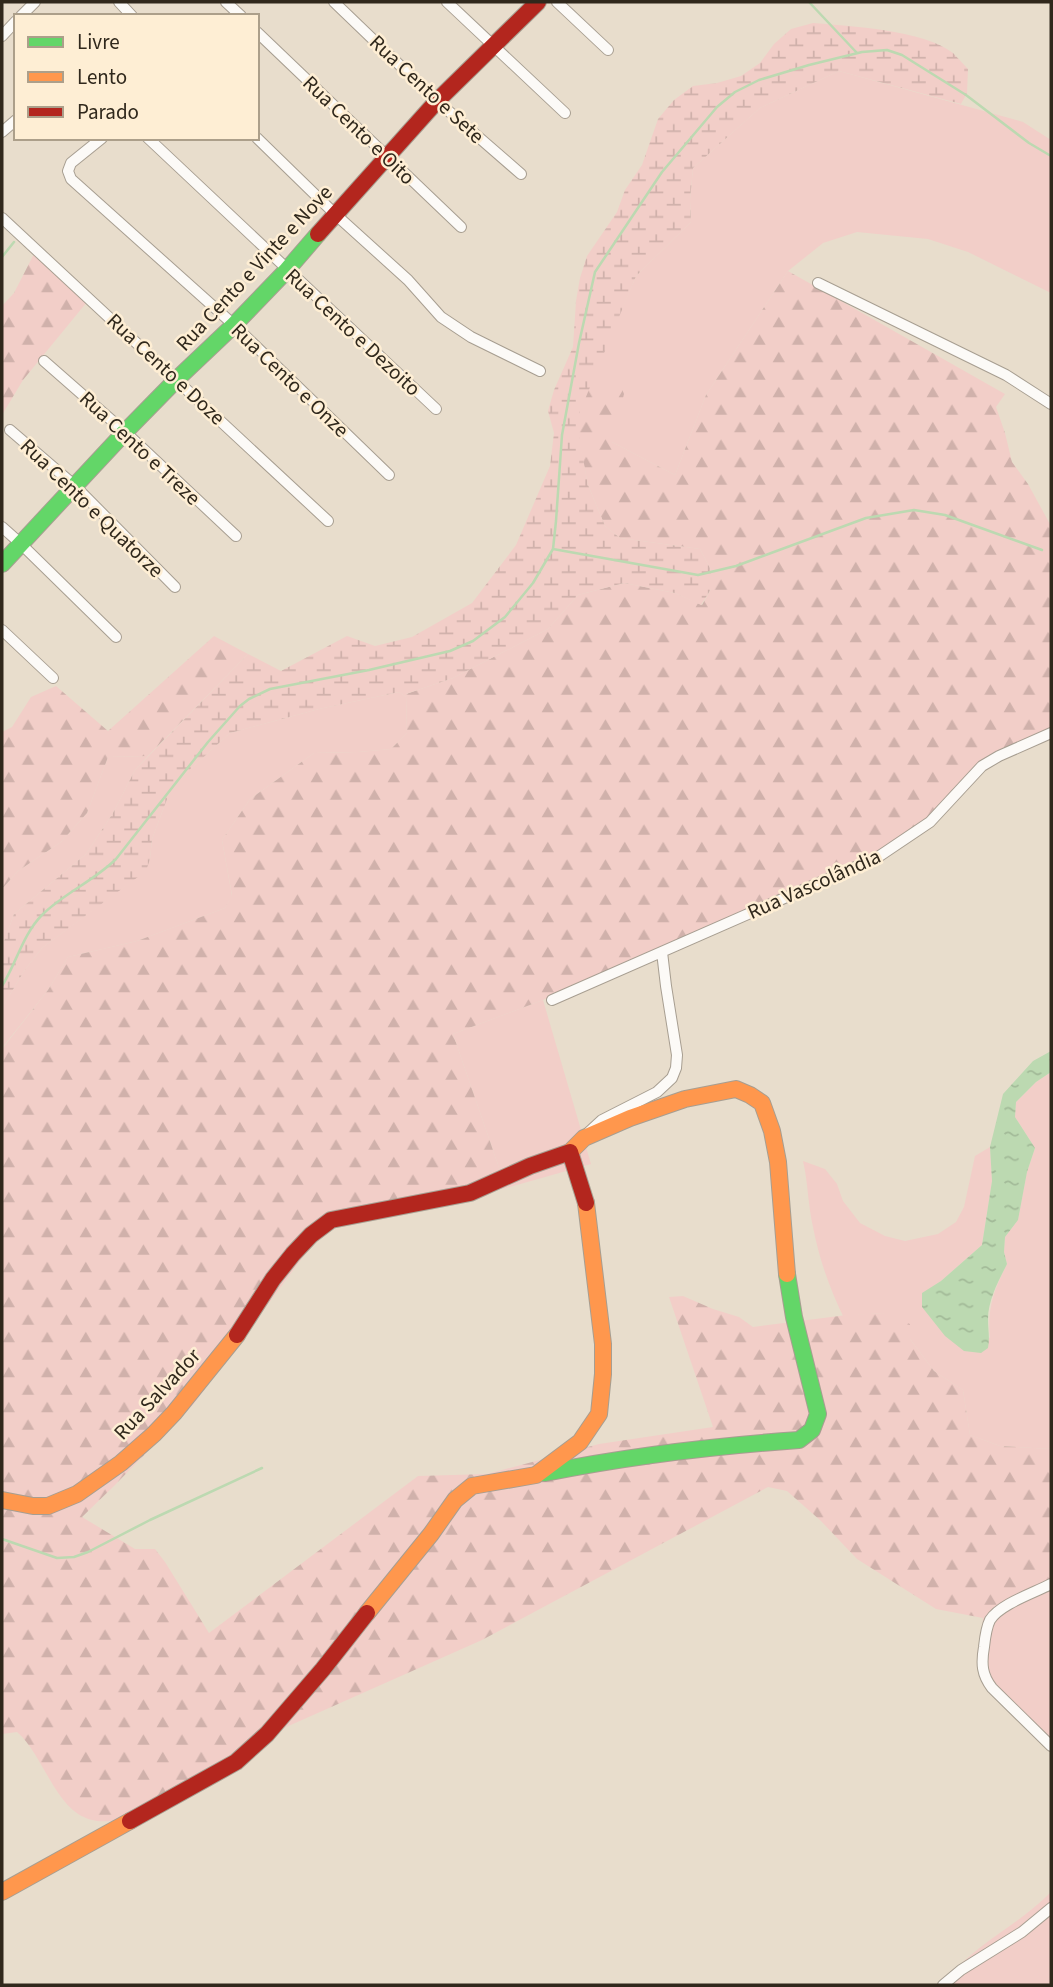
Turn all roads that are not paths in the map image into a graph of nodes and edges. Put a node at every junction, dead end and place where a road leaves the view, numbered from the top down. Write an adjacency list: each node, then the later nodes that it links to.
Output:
1 (226, 2): 6 (street)
2 (334, 2): 10 (street, Rua Cento e Sete)
3 (447, 2): 8 (street)
4 (538, 2): 8 (street, Rua Cento e Vinte e Nove)
5 (557, 2): 9 (street)
6 (239, 14)
7 (259, 34): 15 (street, Rua Cento e Oito)
8 (494, 47): 10 (street, Rua Cento e Vinte e Nove); 11 (street)
9 (608, 50)
10 (437, 101): 15 (street, Rua Cento e Vinte e Nove); 16 (street, Rua Cento e Sete)
11 (565, 113)
12 (100, 140): 22 (street, Rua Cento e Onze)
13 (150, 140): 20 (street, Rua Cento e Dezoito)
14 (259, 140): 17 (street)
15 (387, 157): 17 (street, Rua Cento e Vinte e Nove); 19 (street, Rua Cento e Oito)
16 (522, 174)
17 (335, 214): 20 (street, Rua Cento e Vinte e Nove); 24 (street)
18 (2, 218): 25 (street, Rua Cento e Doze)
19 (461, 227)
20 (287, 270): 22 (street, Rua Cento e Vinte e Nove); 27 (street, Rua Cento e Dezoito)
21 (818, 283): 26 (street)
22 (234, 325): 25 (street, Rua Cento e Vinte e Nove); 30 (street, Rua Cento e Onze)
23 (44, 361): 29 (street, Rua Cento e Treze)
24 (540, 371)
25 (177, 379): 29 (street, Rua Cento e Vinte e Nove); 32 (street, Rua Cento e Doze)
26 (1051, 404)
27 (436, 409)
28 (10, 430): 31 (street, Rua Cento e Quatorze)
29 (125, 432): 31 (street, Rua Cento e Vinte e Nove); 34 (street, Rua Cento e Treze)
30 (389, 475)
31 (74, 485): 35 (street, Rua Cento e Vinte e Nove); 37 (street, Rua Cento e Quatorze)
32 (328, 521)
33 (2, 527): 35 (street)
34 (236, 536)
35 (20, 543): 36 (street, Rua Cento e Vinte e Nove); 39 (street)
36 (2, 564)
37 (175, 587)
38 (2, 630): 40 (street)
39 (116, 637)
40 (53, 678)
41 (1051, 733): 42 (street, Rua Vascolândia)
42 (662, 952): 43 (street, Rua Vascolândia); 44 (street)
43 (552, 1000)
44 (584, 1138): 45 (street); 46 (street)
45 (570, 1152): 46 (street); 47 (street, Rua Salvador)
46 (536, 1475): 50 (street)
47 (2, 1500)
48 (1051, 1584): 49 (street)
49 (1051, 1746)
50 (2, 1892)
51 (1051, 1908): 52 (street)
52 (943, 1985)

